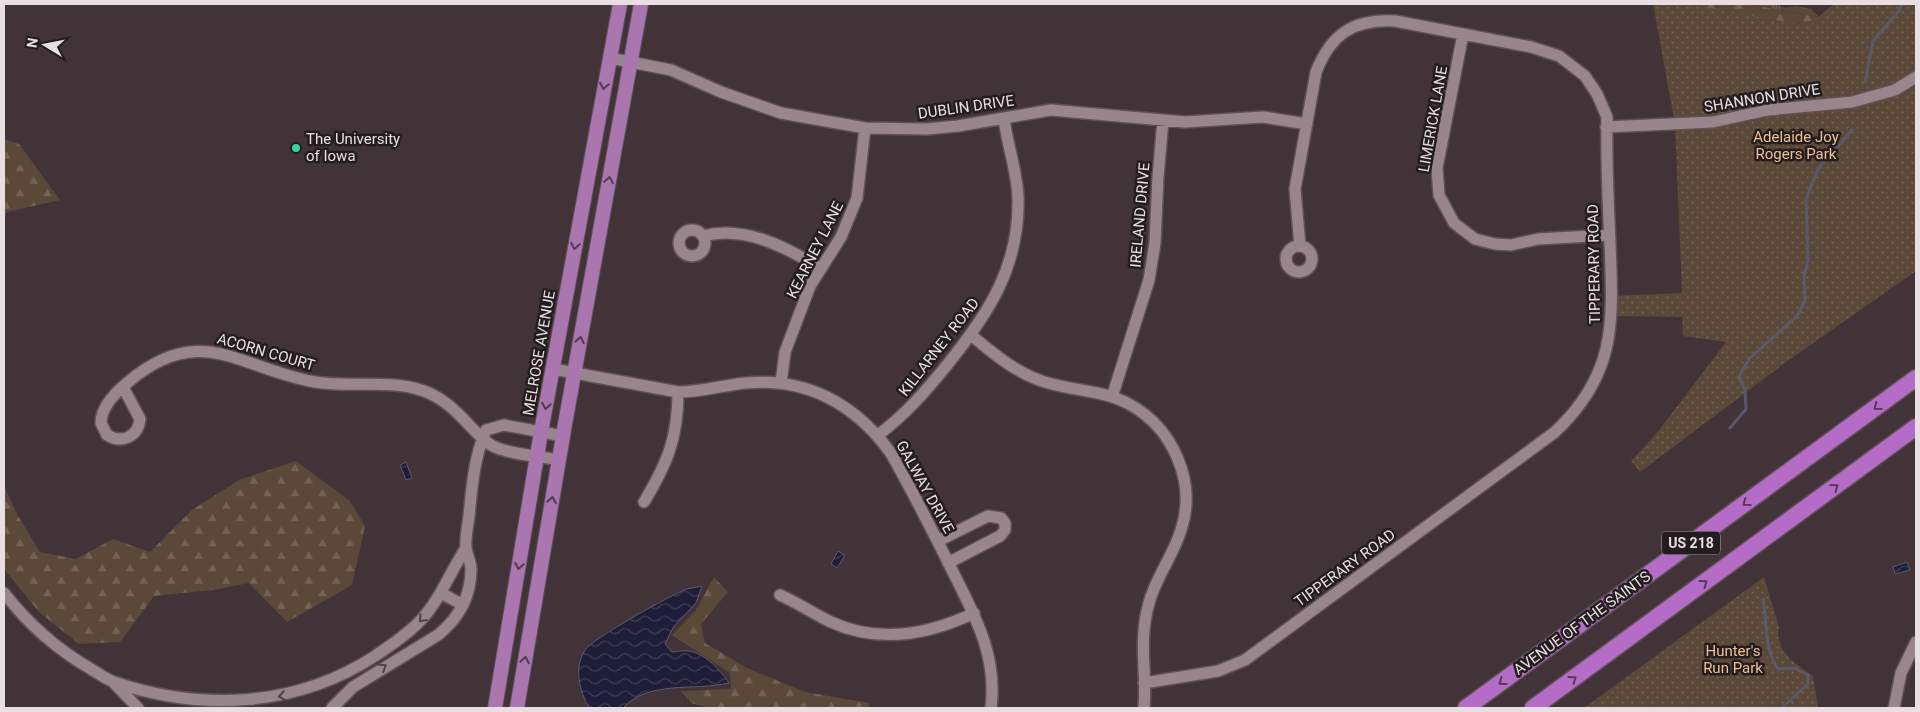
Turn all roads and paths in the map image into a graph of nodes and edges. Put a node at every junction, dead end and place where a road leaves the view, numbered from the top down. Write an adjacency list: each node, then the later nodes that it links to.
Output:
1 (620, 4): 4 (main road, MELROSE AVENUE)
2 (641, 4): 5 (main road)
3 (1463, 34): 9 (street, TIPPERARY ROAD); 10 (street, TIPPERARY ROAD); 12 (street, LIMERICK LANE)
4 (610, 58): 5 (street, DUBLIN DRIVE); 17 (main road, MELROSE AVENUE, one-way to 17)
5 (630, 62): 11 (street, DUBLIN DRIVE); 18 (main road, one-way to 5)
6 (1916, 78): 10 (street, SHANNON DRIVE)
7 (1004, 118): 8 (street, DUBLIN DRIVE); 11 (street, DUBLIN DRIVE); 16 (street, KILLARNEY ROAD)
8 (1163, 120): 9 (street, DUBLIN DRIVE); 23 (street, IRELAND DRIVE)
9 (1307, 124): 14 (street, TIPPERARY ROAD)
10 (1606, 127): 12 (street, TIPPERARY ROAD)
11 (865, 128): 15 (street, KEARNEY LANE)
12 (1609, 235): 44 (street, TIPPERARY ROAD)
13 (703, 236): 15 (street)
14 (1300, 246)
15 (820, 268): 20 (street, KEARNEY LANE)
16 (971, 335): 23 (street); 26 (street, KILLARNEY ROAD)
17 (553, 369): 18 (street, GALWAY DRIVE); 25 (main road, MELROSE AVENUE, one-way to 25)
18 (574, 373): 22 (street, GALWAY DRIVE); 27 (main road)
19 (1916, 378): 52 (highway, AVENUE OF THE SAINTS / US 218, one-way to 52)
20 (781, 383): 22 (street, GALWAY DRIVE); 26 (street, GALWAY DRIVE)
21 (123, 387): 28 (street, ACORN COURT)
22 (678, 392): 31 (street)
23 (1112, 397): 44 (street)
24 (1916, 427): 53 (highway, US 218, one-way to 24)
25 (541, 432): 27 (street); 28 (street); 29 (main road, MELROSE AVENUE)
26 (878, 435): 32 (street, GALWAY DRIVE)
27 (563, 436): 30 (main road)
28 (482, 439): 29 (street); 33 (street)
29 (537, 456): 30 (street); 48 (main road, MELROSE AVENUE, one-way to 48)
30 (559, 460): 49 (main road, one-way to 30)
31 (644, 502)
32 (938, 541): 34 (street, GALWAY DRIVE); 34 (street)
33 (466, 548): 36 (street); 38 (street)
34 (948, 563): 39 (street, GALWAY DRIVE)
35 (4, 593): 42 (street)
36 (441, 593): 38 (street); 41 (street, one-way to 41)
37 (780, 595): 39 (street)
38 (463, 605): 43 (street, one-way to 38)
39 (974, 613): 50 (street, GALWAY DRIVE)
40 (1916, 642): 54 (street)
41 (352, 670): 43 (street); 45 (street, one-way to 45)
42 (113, 682): 45 (street); 46 (street)
43 (360, 682): 47 (street)
44 (1144, 683): 51 (street)
45 (198, 706)
46 (138, 708)
47 (332, 708)
48 (495, 708)
49 (516, 708)
50 (991, 708)
51 (1144, 708)
52 (1466, 708)
53 (1534, 708)
54 (1894, 708)

